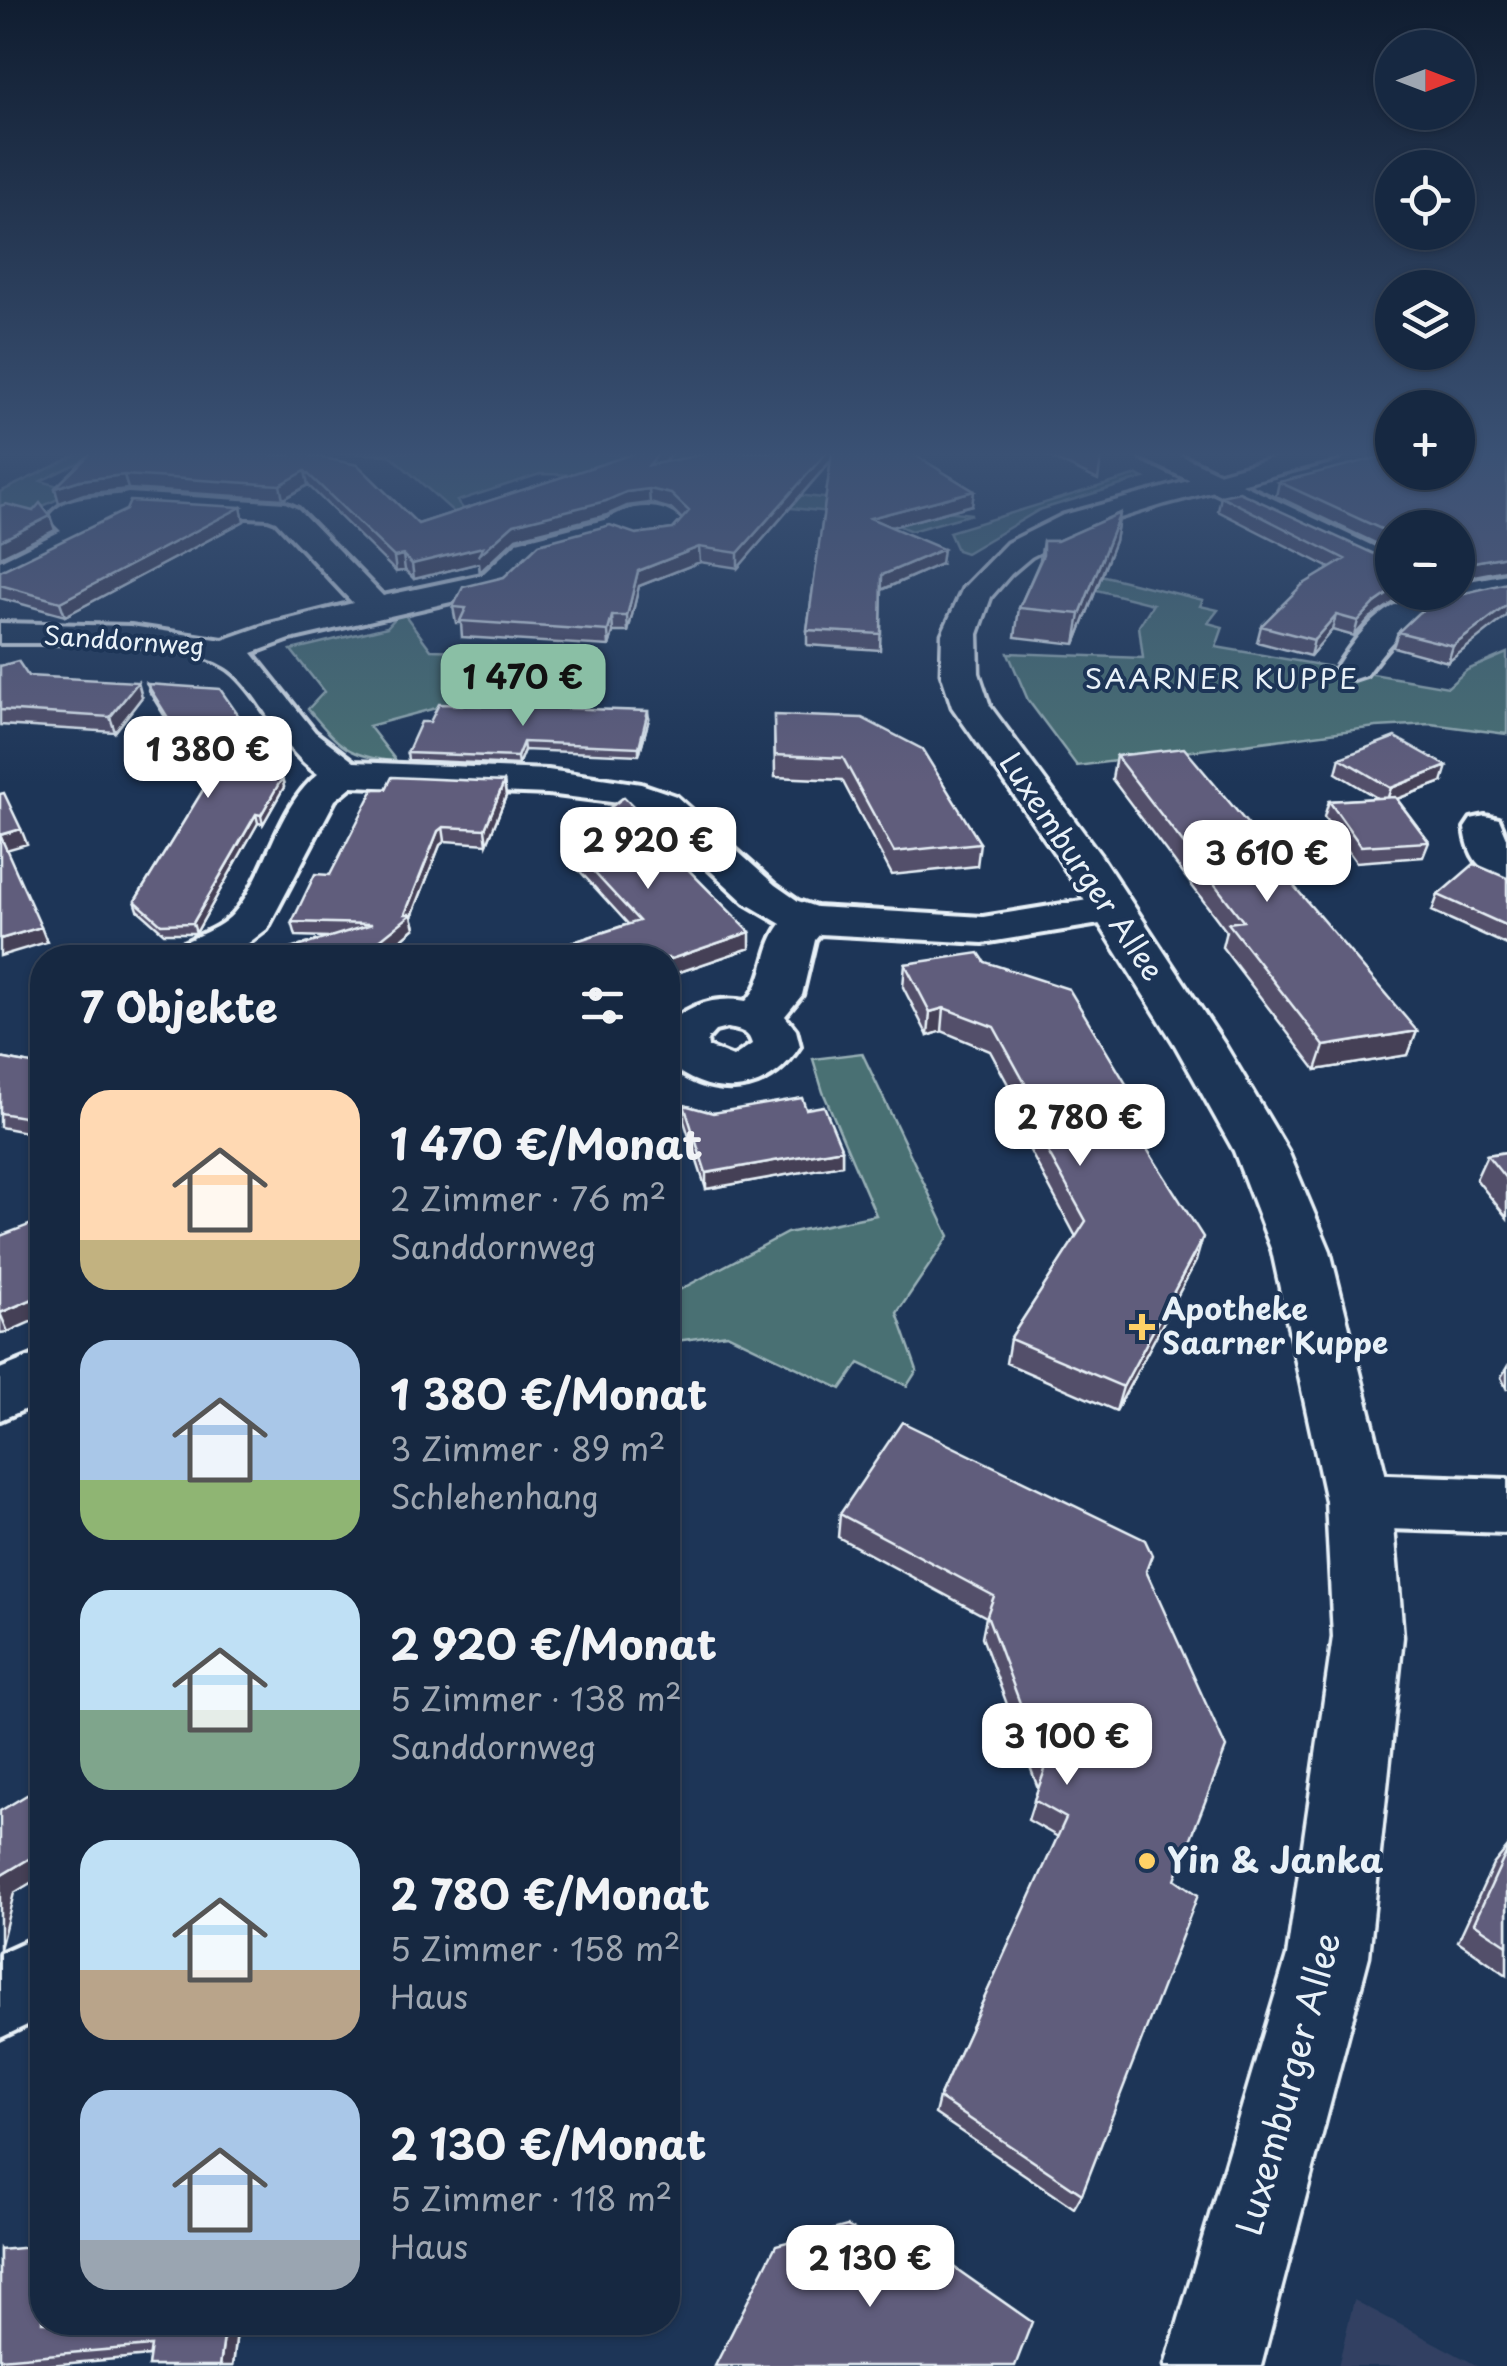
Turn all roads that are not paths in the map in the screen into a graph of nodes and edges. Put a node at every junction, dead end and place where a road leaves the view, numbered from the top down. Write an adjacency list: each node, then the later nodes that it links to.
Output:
1 (333, 562): 7 (street)
2 (514, 562): 7 (street)
3 (1007, 562): 16 (street, Luxemburger Allee)
4 (1507, 584): 5 (street)
5 (1475, 589)
6 (1475, 606): 9 (street)
7 (376, 608): 11 (street)
8 (1407, 610): 12 (street)
9 (1507, 621)
10 (0, 633): 11 (street, Sanddornweg)
11 (226, 650): 13 (street, Sanddornweg)
12 (1354, 668)
13 (344, 773): 17 (street); 18 (street)
14 (1485, 828): 15 (street)
15 (1507, 866)
16 (1112, 909): 17 (street); 22 (street, Luxemburger Allee)
17 (809, 919): 19 (street)
18 (221, 945)
19 (756, 1018)
20 (30, 1381): 21 (street)
21 (0, 1396)
22 (1359, 1501): 23 (street); 26 (street, Luxemburger Allee)
23 (1507, 1506)
24 (30, 1980): 25 (street)
25 (0, 1998)
26 (1213, 2366)

